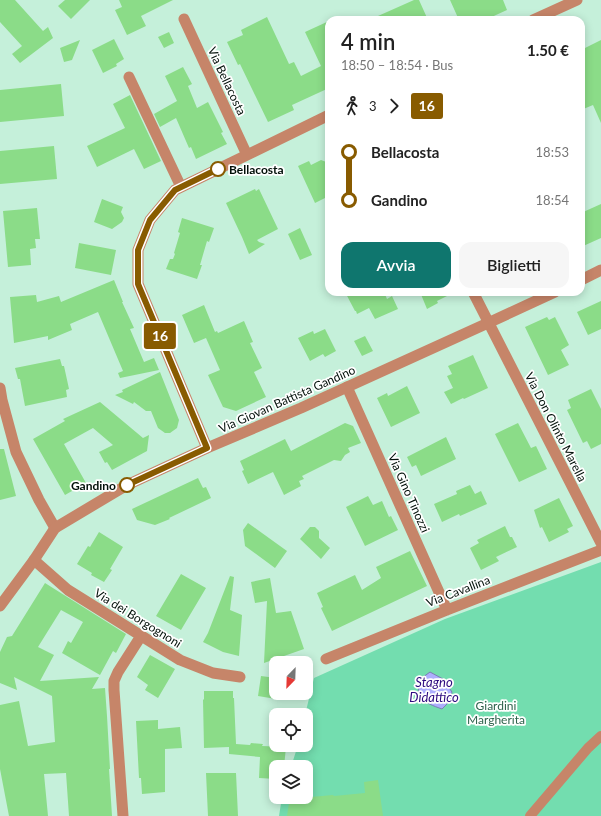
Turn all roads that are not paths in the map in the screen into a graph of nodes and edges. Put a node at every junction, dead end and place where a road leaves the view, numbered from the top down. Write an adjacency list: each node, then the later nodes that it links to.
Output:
1 (576, 0): 2 (street)
2 (542, 16)
3 (184, 19): 6 (street, Via Bellacosta)
4 (129, 77): 7 (street)
5 (325, 117): 6 (street)
6 (247, 155): 7 (street)
7 (181, 187): 15 (street)
8 (601, 270): 9 (street)
9 (585, 278)
10 (475, 296): 12 (street, Via Don Olinto Marella)
11 (545, 296): 12 (street, Via Giovan Battista Gandino)
12 (488, 323): 13 (street, Via Giovan Battista Gandino); 17 (street, Via Don Olinto Marella)
13 (347, 387): 15 (street, Via Giovan Battista Gandino); 21 (street, Via Gino Tinozzi)
14 (0, 388): 16 (street)
15 (207, 448): 16 (street, Via Giovan Battista Gandino)
16 (54, 528): 19 (street, Via Giovan Battista Gandino)
17 (601, 543)
18 (601, 550): 21 (street, Via Cavallina)
19 (34, 560): 20 (street, Via Giovan Battista Gandino); 22 (street, Via dei Borgognoni)
20 (0, 606)
21 (447, 610): 23 (street, Via Cavallina)
22 (141, 636): 24 (street, Via dei Borgognoni); 26 (street)
23 (326, 659)
24 (240, 677)
25 (601, 736): 27 (street)
26 (123, 816)
27 (530, 816)

